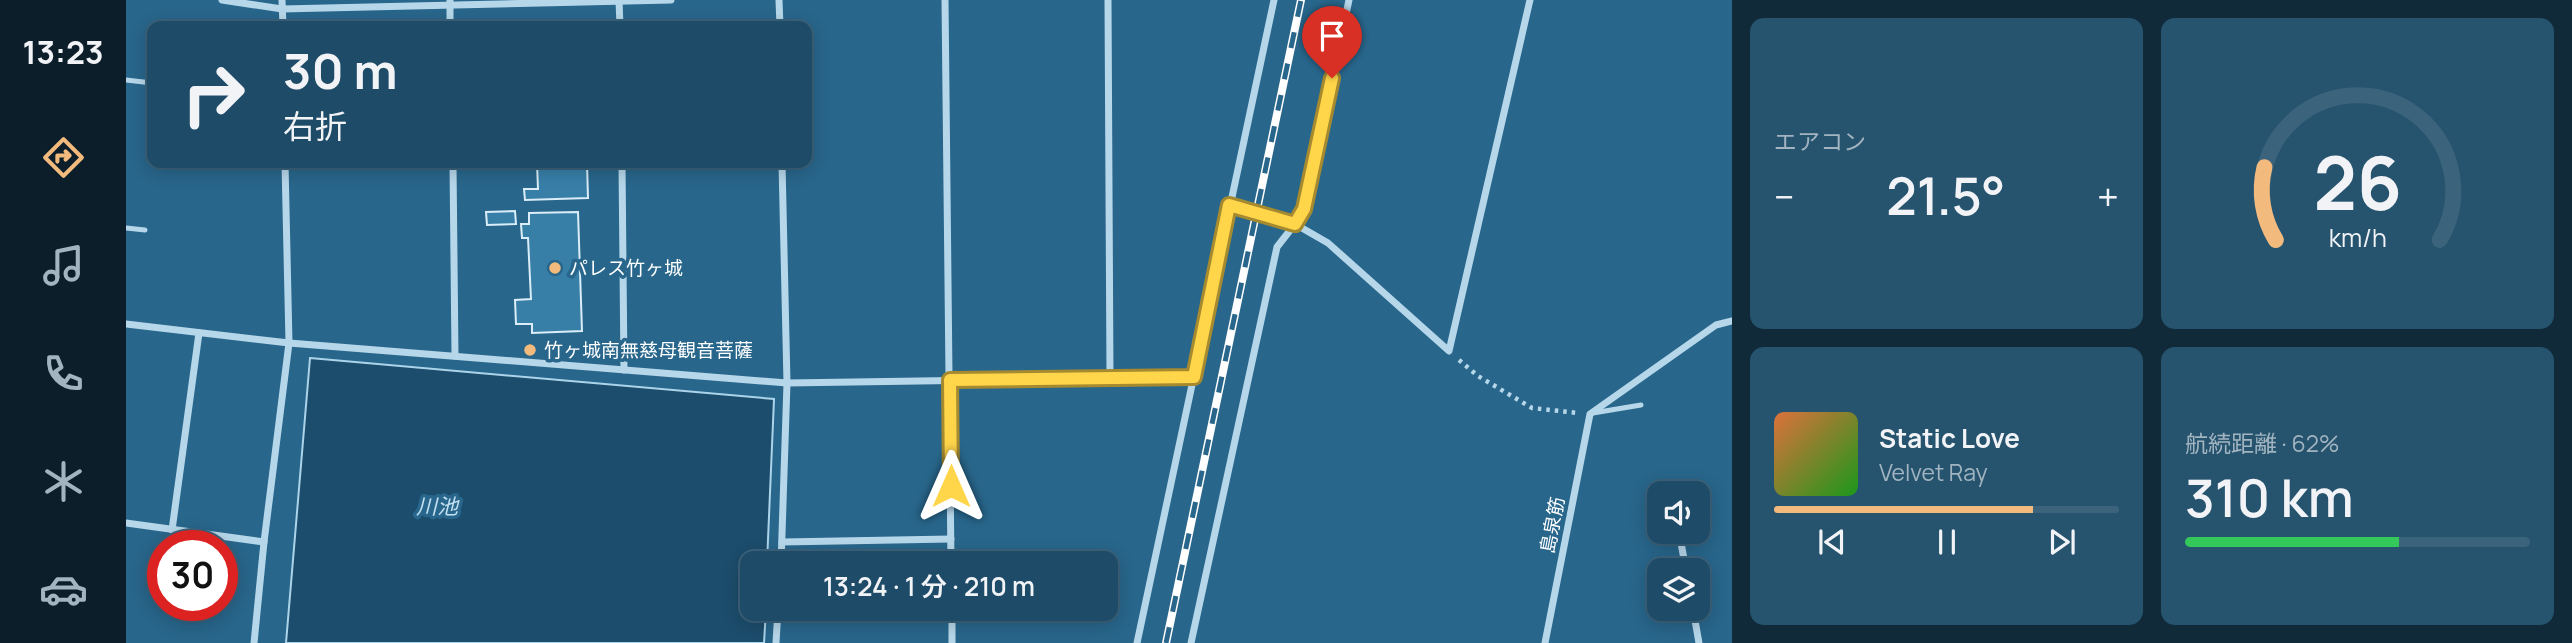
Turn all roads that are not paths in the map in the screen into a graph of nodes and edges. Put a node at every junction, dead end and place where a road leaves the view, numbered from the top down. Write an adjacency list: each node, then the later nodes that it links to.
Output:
1 (222, 0): 12 (street)
2 (282, 0): 12 (street)
3 (671, 0): 10 (street)
4 (779, 0): 16 (street)
5 (945, 0): 35 (street)
6 (1108, 0): 34 (street)
7 (1274, 0): 23 (street)
8 (1349, 0): 24 (street)
9 (1530, 0): 24 (street)
10 (619, 1): 11 (street); 15 (street)
11 (450, 3): 12 (street); 14 (street)
12 (282, 9): 13 (street)
13 (283, 21)
14 (450, 21)
15 (620, 21)
16 (780, 21)
17 (126, 80): 18 (lane)
18 (147, 82)
19 (285, 168): 30 (street)
20 (453, 168): 31 (street)
21 (622, 168): 32 (street)
22 (782, 168): 36 (street)
23 (1229, 205): 24 (street); 33 (street)
24 (1295, 224): 54 (street)
25 (126, 228): 26 (lane)
26 (145, 230)
27 (1732, 321): 38 (street)
28 (126, 324): 29 (street)
29 (199, 333): 30 (street); 40 (street)
30 (289, 343): 31 (street); 43 (street)
31 (456, 356): 32 (street)
32 (624, 370): 36 (street)
33 (1194, 377): 34 (street); 53 (street)
34 (1110, 378): 35 (street)
35 (950, 380): 36 (street); 42 (street)
36 (787, 383): 44 (street)
37 (1641, 405): 38 (lane)
38 (1590, 414): 55 (street, 島泉筋)
39 (126, 523): 40 (street)
40 (172, 530)
41 (238, 539): 43 (street)
42 (951, 539): 44 (street); 46 (street)
43 (264, 542): 50 (street)
44 (782, 542): 45 (street)
45 (781, 551)
46 (951, 551)
47 (777, 621): 51 (street)
48 (952, 621): 52 (street)
49 (1695, 621): 56 (street)
50 (254, 643)
51 (776, 643)
52 (952, 643)
53 (1137, 643)
54 (1191, 643)
55 (1545, 643)
56 (1699, 643)

